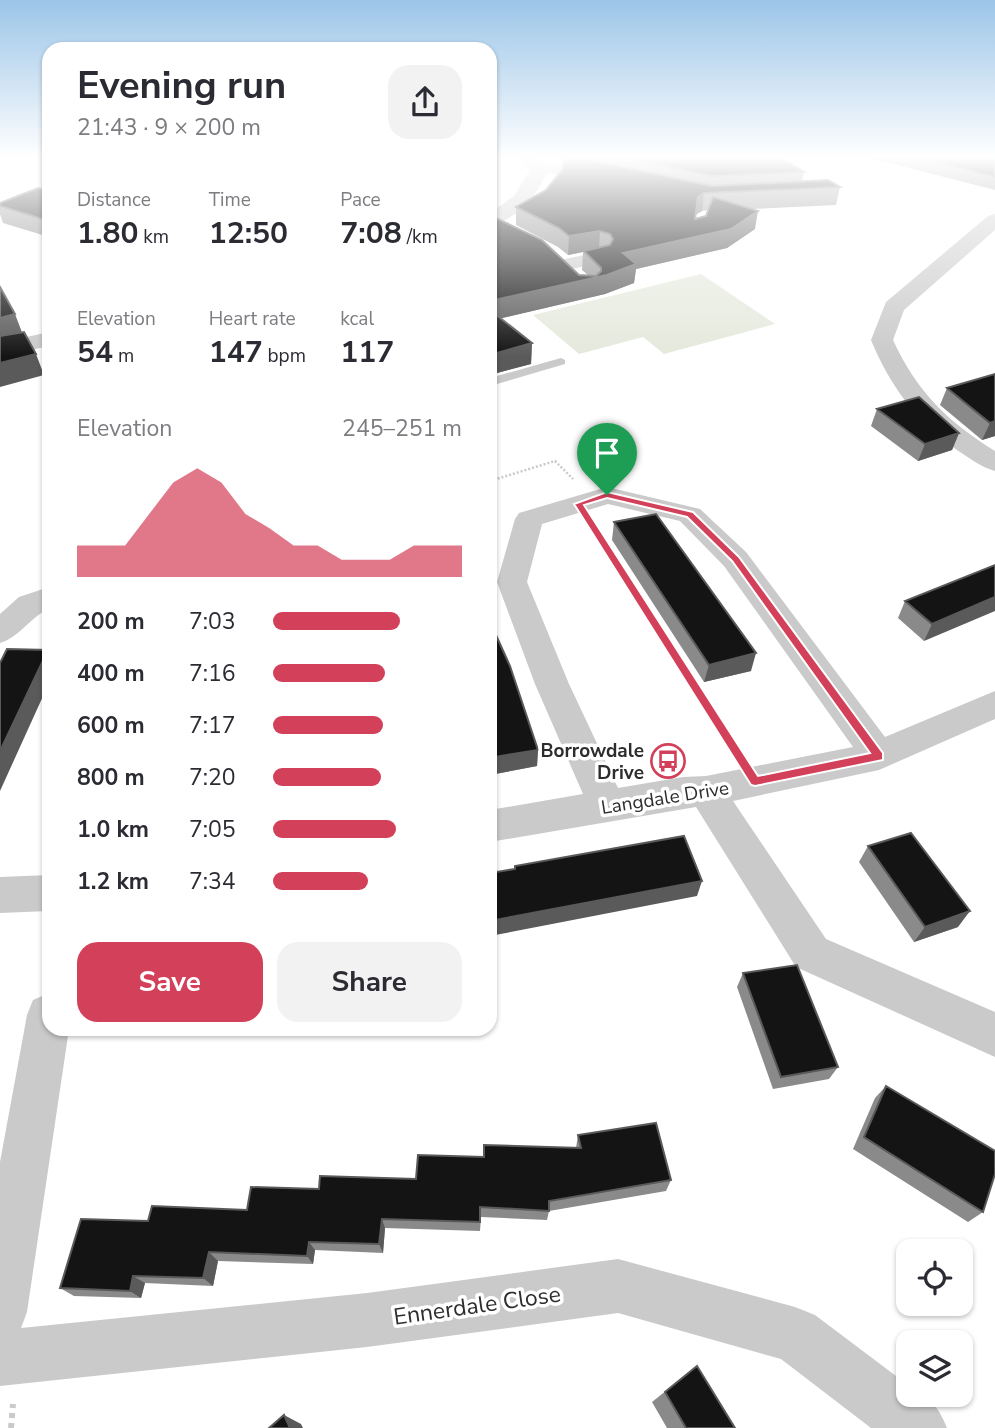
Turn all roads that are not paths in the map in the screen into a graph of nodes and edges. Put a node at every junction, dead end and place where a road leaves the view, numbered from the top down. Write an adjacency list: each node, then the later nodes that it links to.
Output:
1 (991, 224): 10 (street)
2 (497, 225): 3 (street)
3 (511, 232)
4 (599, 258): 5 (street)
5 (579, 281)
6 (42, 341): 7 (street)
7 (0, 350)
8 (561, 362): 9 (lane)
9 (497, 380)
10 (995, 463)
11 (42, 600): 12 (street)
12 (0, 632)
13 (995, 704): 14 (street, Langdale Drive)
14 (879, 756): 15 (street, Langdale Drive); 16 (street)
15 (706, 791): 16 (street, Langdale Drive); 20 (street)
16 (607, 806): 17 (street, Langdale Drive)
17 (497, 825)
18 (42, 893): 19 (street)
19 (0, 895)
20 (995, 1035)
21 (46, 1036): 22 (street)
22 (0, 1312)
23 (0, 1358): 24 (street, Ennerdale Close)
24 (918, 1428)

